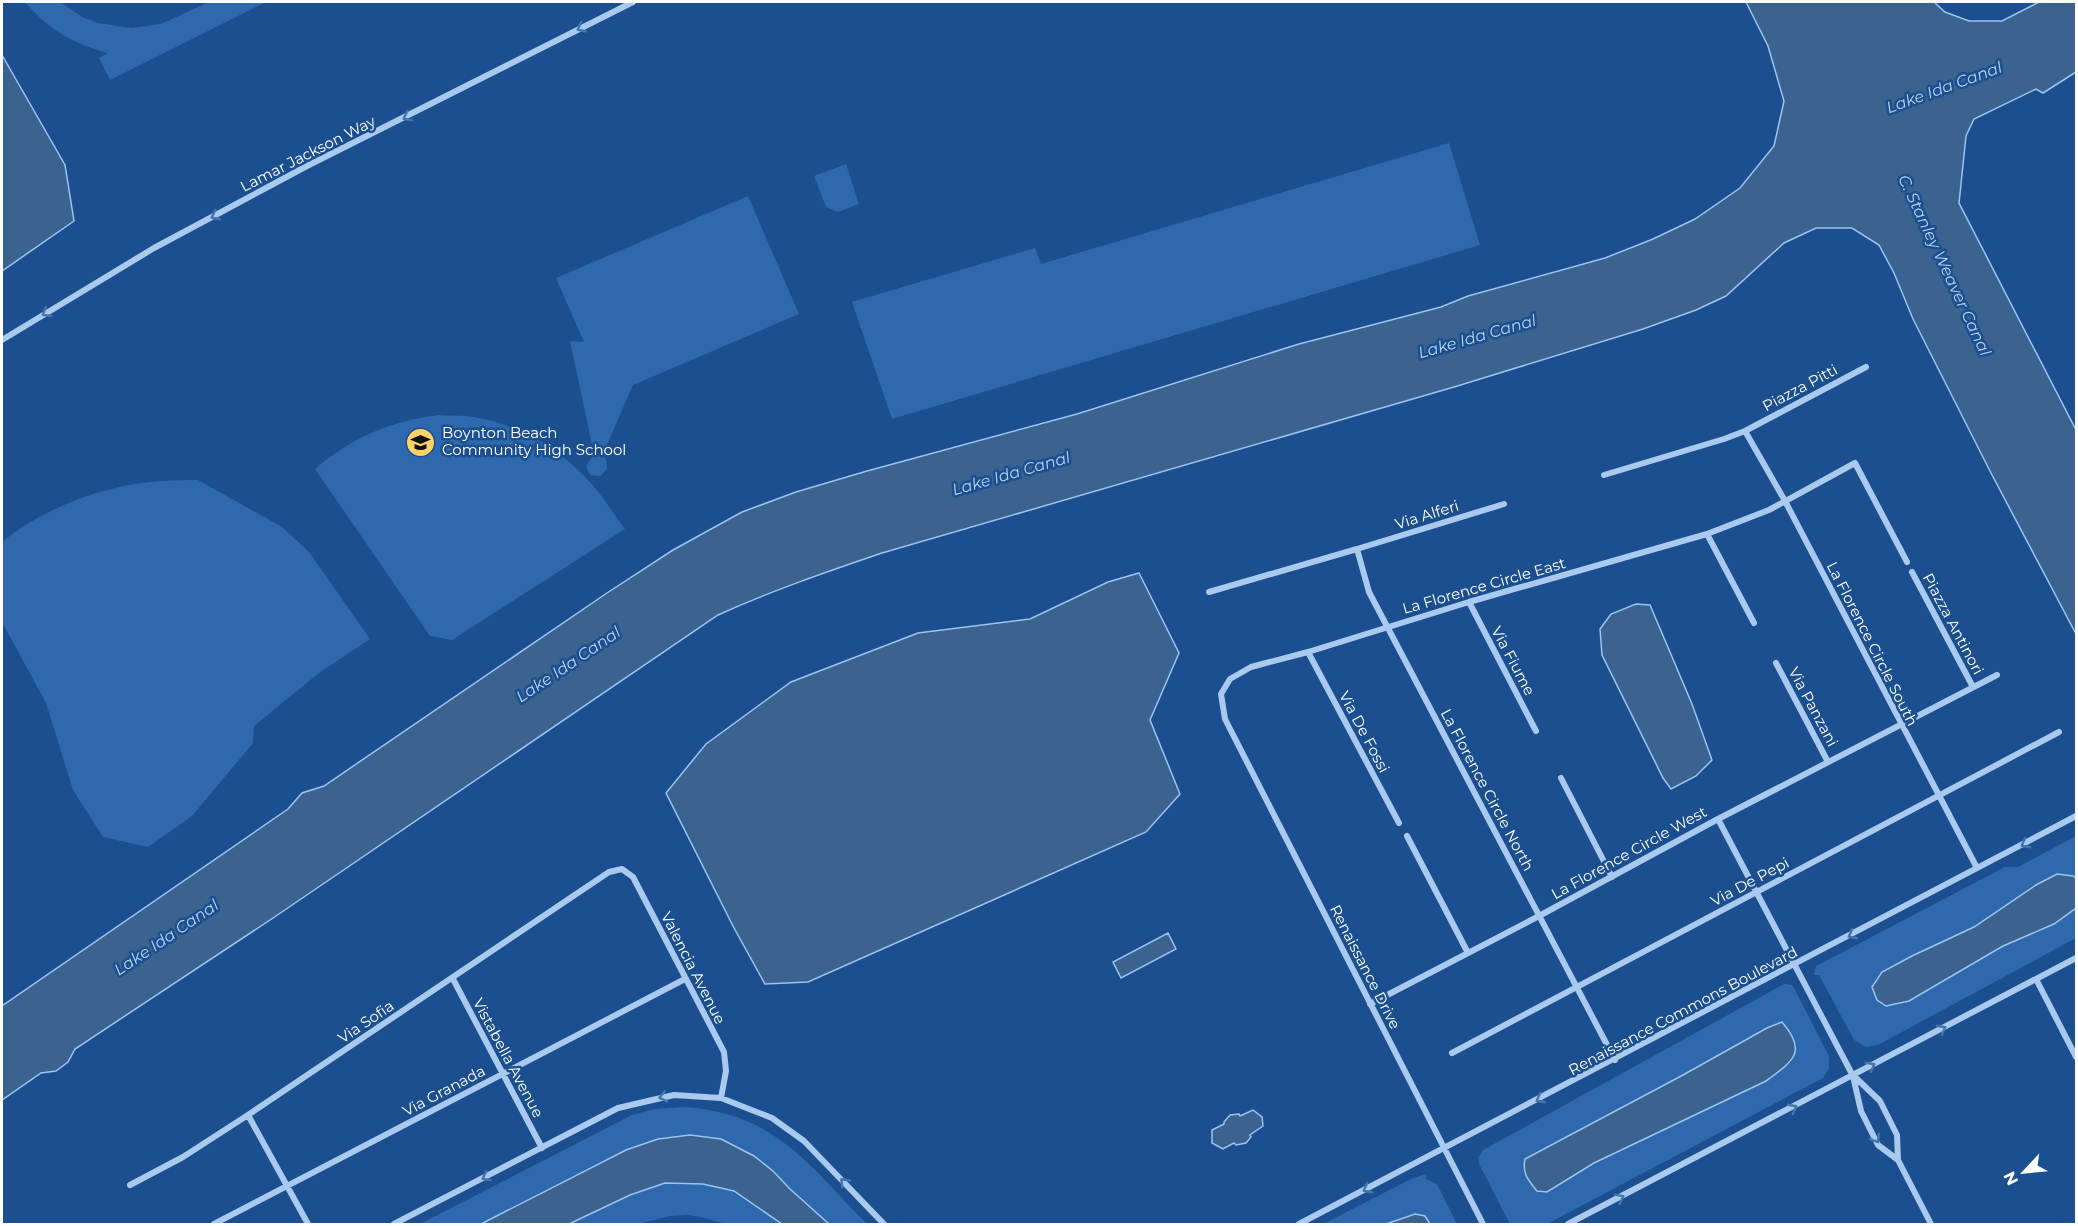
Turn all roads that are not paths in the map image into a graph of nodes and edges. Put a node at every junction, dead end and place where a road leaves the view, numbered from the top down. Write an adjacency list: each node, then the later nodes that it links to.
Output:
1 (633, 2): 2 (street, Lamar Jackson Way, one-way to 2)
2 (2, 340)
3 (1866, 367): 4 (street, Piazza Pitti)
4 (1745, 431): 5 (street); 6 (street, La Florence Circle South)
5 (1604, 475)
6 (1785, 501): 8 (street, La Florence Circle East); 10 (street, Piazza Antinori); 21 (street, La Florence Circle South)
7 (1504, 504): 9 (street, Via Alferi)
8 (1707, 534): 13 (street, La Florence Circle East); 14 (street)
9 (1357, 549): 12 (street, Via Alferi); 15 (street)
10 (1907, 561)
11 (1912, 572): 19 (street, Piazza Antinori)
12 (1209, 592)
13 (1469, 602): 15 (street, La Florence Circle East); 22 (street, Via Fiume)
14 (1754, 623)
15 (1388, 627): 16 (street, La Florence Circle East); 35 (street, La Florence Circle North)
16 (1308, 652): 20 (street, La Florence Circle East); 29 (street, Via De Fossi)
17 (1776, 663): 24 (street, Via Panzani)
18 (1997, 675): 19 (street, Piazza Antinori)
19 (1972, 687): 21 (street, Piazza Antinori)
20 (1225, 719): 43 (street, Renaissance Drive)
21 (1900, 724): 24 (street, La Florence Circle West); 26 (street, La Florence Circle South)
22 (1536, 731)
23 (2059, 732): 26 (street, Via De Pepi)
24 (1828, 762): 28 (street, La Florence Circle West)
25 (1561, 778): 33 (street)
26 (1939, 797): 31 (street, La Florence Circle South); 34 (street, Via De Pepi)
27 (2076, 816): 31 (street, Renaissance Commons Boulevard, one-way to 31)
28 (1718, 819): 33 (street, La Florence Circle West); 34 (street)
29 (1399, 823)
30 (1407, 836): 36 (street)
31 (1977, 868): 38 (street, Renaissance Commons Boulevard, one-way to 38)
32 (609, 872): 39 (street, Via Sofia); 40 (street, Valencia Avenue)
33 (1612, 877): 35 (street, La Florence Circle West)
34 (1756, 892): 38 (street); 42 (street, Via De Pepi)
35 (1539, 916): 36 (street, La Florence Circle West); 42 (street, La Florence Circle North)
36 (1468, 953): 43 (street, La Florence Circle West)
37 (2076, 958): 41 (street)
38 (1795, 965): 46 (street, Renaissance Commons Boulevard); 48 (street)
39 (453, 979): 47 (street, Vistabella Avenue); 50 (street, Via Sofia)
40 (685, 979): 47 (street, Via Granada); 49 (street, Valencia Avenue)
41 (2036, 979): 45 (street); 48 (street, one-way to 41)
42 (1577, 986): 44 (street, Via De Pepi); 46 (street, La Florence Circle North)
43 (1370, 1004): 52 (street, Renaissance Drive)
44 (1452, 1053)
45 (2076, 1057)
46 (1615, 1060): 52 (street, Renaissance Commons Boulevard, one-way to 52)
47 (503, 1074): 51 (street, Vistabella Avenue); 55 (street, Via Granada)
48 (1853, 1076): 53 (street, one-way to 53); 53 (street); 62 (street, one-way to 48)
49 (721, 1098): 51 (street, one-way to 51); 59 (street, one-way to 49)
50 (248, 1115): 54 (street, Via Sofia); 55 (street)
51 (542, 1148): 58 (street, one-way to 58)
52 (1446, 1148): 60 (street, Renaissance Commons Boulevard, one-way to 60); 61 (street, Renaissance Drive)
53 (1898, 1160): 63 (street)
54 (130, 1185)
55 (287, 1187): 56 (street, Via Granada); 57 (street)
56 (214, 1224)
57 (308, 1224)
58 (394, 1224)
59 (884, 1224)
60 (1299, 1224)
61 (1484, 1224)
62 (1568, 1224)
63 (1931, 1224)

